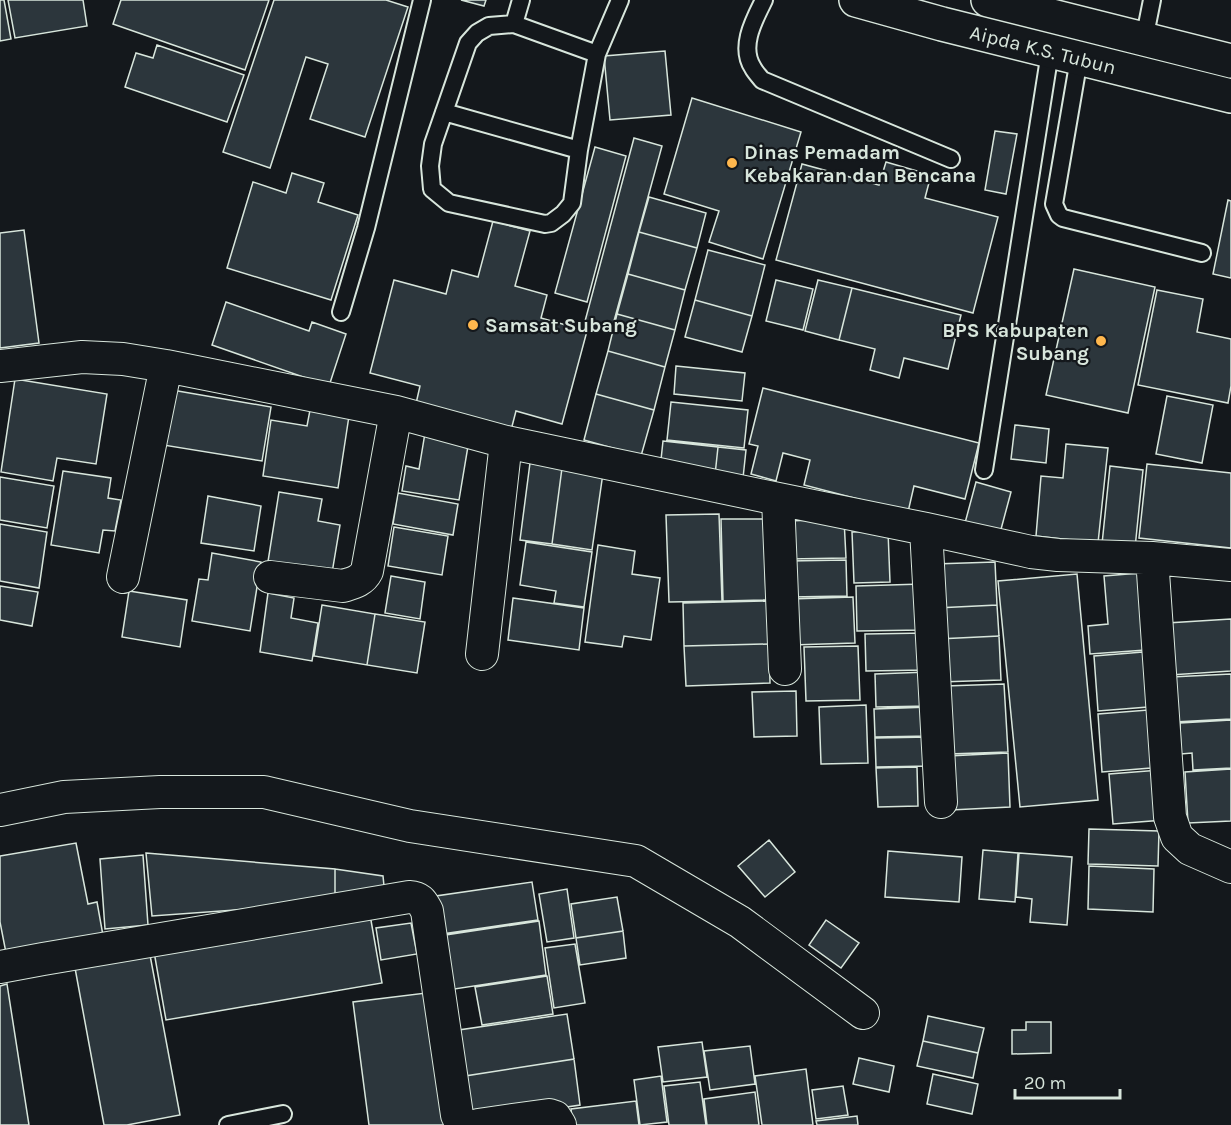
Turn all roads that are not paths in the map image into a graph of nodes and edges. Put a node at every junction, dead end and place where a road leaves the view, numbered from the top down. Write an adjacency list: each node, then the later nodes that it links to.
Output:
1 (422, 0): 18 (lane)
2 (521, 0): 8 (lane)
3 (620, 0): 10 (lane)
4 (764, 0): 16 (lane)
5 (856, 0): 11 (street, Aipda K.S. Tubun)
6 (988, 0): 9 (street, Aipda K.S. Tubun)
7 (1152, 0): 9 (lane)
8 (514, 24): 10 (lane); 14 (lane)
9 (1144, 40): 12 (street, Aipda K.S. Tubun)
10 (597, 54): 15 (lane)
11 (1065, 55): 13 (street, Aipda K.S. Tubun); 17 (lane); 23 (lane)
12 (1231, 62)
13 (1231, 96)
14 (444, 112): 15 (lane); 15 (lane)
15 (579, 150)
16 (951, 159)
17 (1202, 253)
18 (341, 312)
19 (0, 366): 20 (street)
20 (166, 366): 21 (street); 28 (street)
21 (396, 412): 22 (street); 29 (street)
22 (506, 442): 24 (street); 30 (street)
23 (984, 470)
24 (778, 499): 25 (street); 31 (street)
25 (926, 529): 26 (street); 32 (street)
26 (1152, 558): 27 (street); 34 (street)
27 (1231, 565)
28 (123, 577)
29 (270, 577)
30 (482, 654)
31 (785, 669)
32 (941, 802)
33 (0, 810): 36 (street)
34 (1231, 867)
35 (0, 967): 39 (street)
36 (863, 1013)
37 (283, 1114): 38 (lane)
38 (228, 1125)
39 (464, 1125)
40 (478, 1125): 41 (street)
41 (560, 1125)

